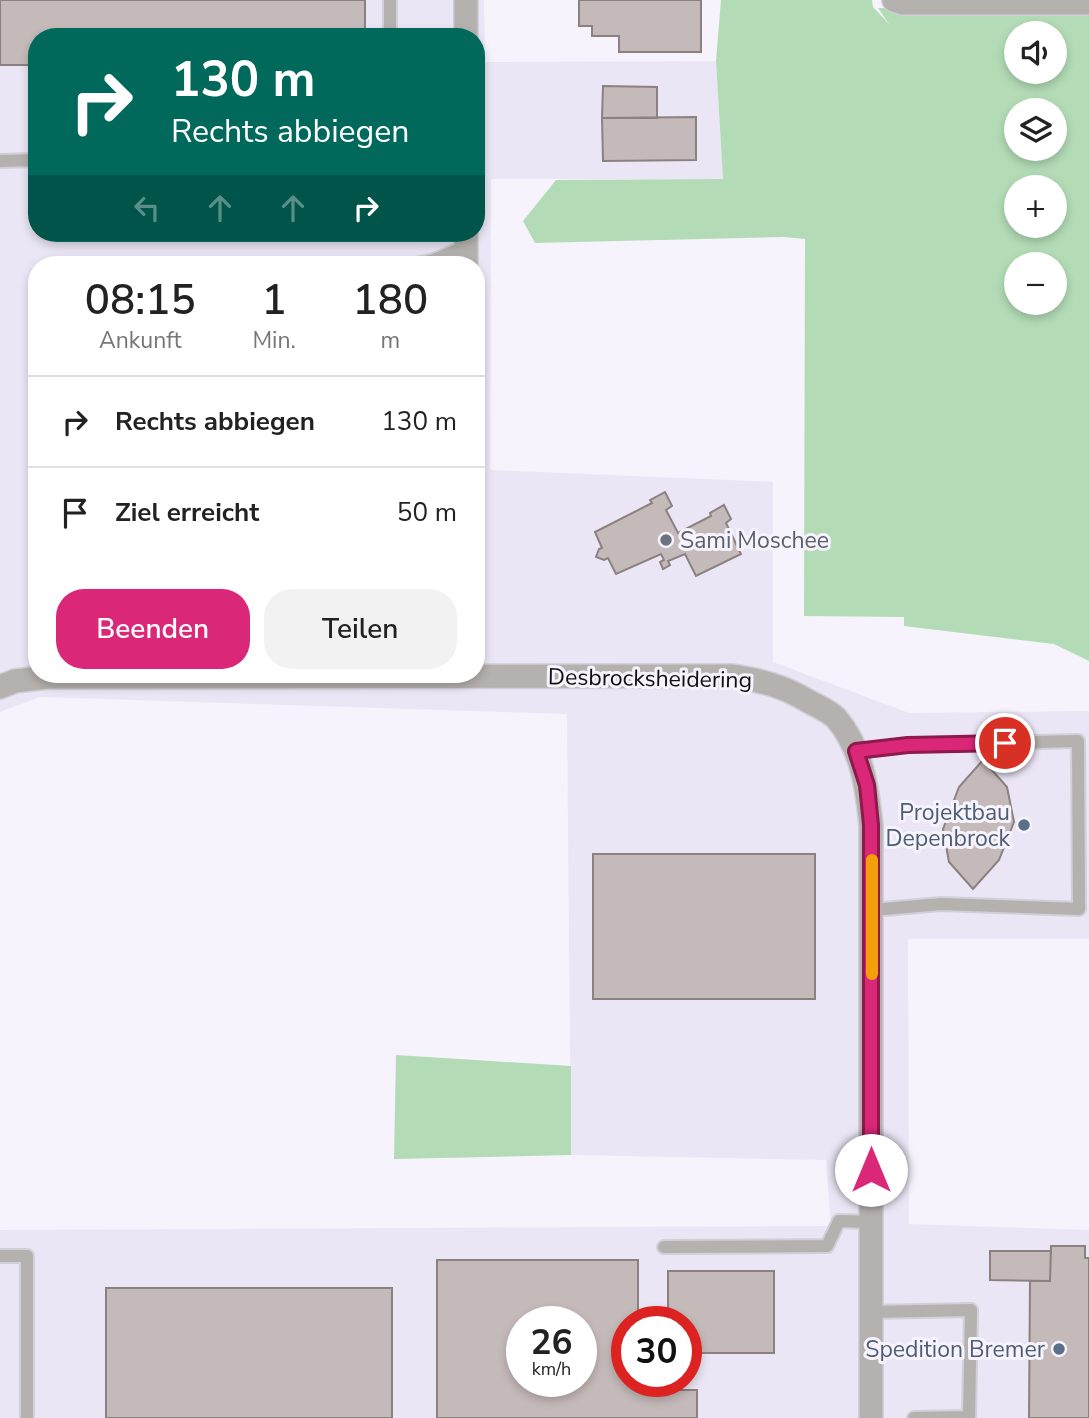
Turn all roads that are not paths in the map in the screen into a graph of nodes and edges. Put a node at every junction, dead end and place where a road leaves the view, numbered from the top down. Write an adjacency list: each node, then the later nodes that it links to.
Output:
1 (390, 0): 5 (lane)
2 (466, 0): 6 (street)
3 (894, 0): 4 (street)
4 (1089, 3)
5 (390, 28)
6 (466, 28)
7 (0, 160): 8 (lane)
8 (28, 160)
9 (466, 248): 10 (lane)
10 (445, 256)
11 (485, 675): 14 (street, Desbrocksheidering)
12 (28, 679): 13 (street, Desbrocksheidering)
13 (0, 687)
14 (856, 751): 15 (street, Desbrocksheidering); 15 (lane)
15 (873, 910): 16 (street, Desbrocksheidering)
16 (870, 1223): 17 (lane); 19 (street, Desbrocksheidering)
17 (664, 1247)
18 (0, 1256): 20 (lane)
19 (870, 1312): 21 (street, Desbrocksheidering); 22 (lane)
20 (27, 1418)
21 (871, 1418)
22 (914, 1418)

